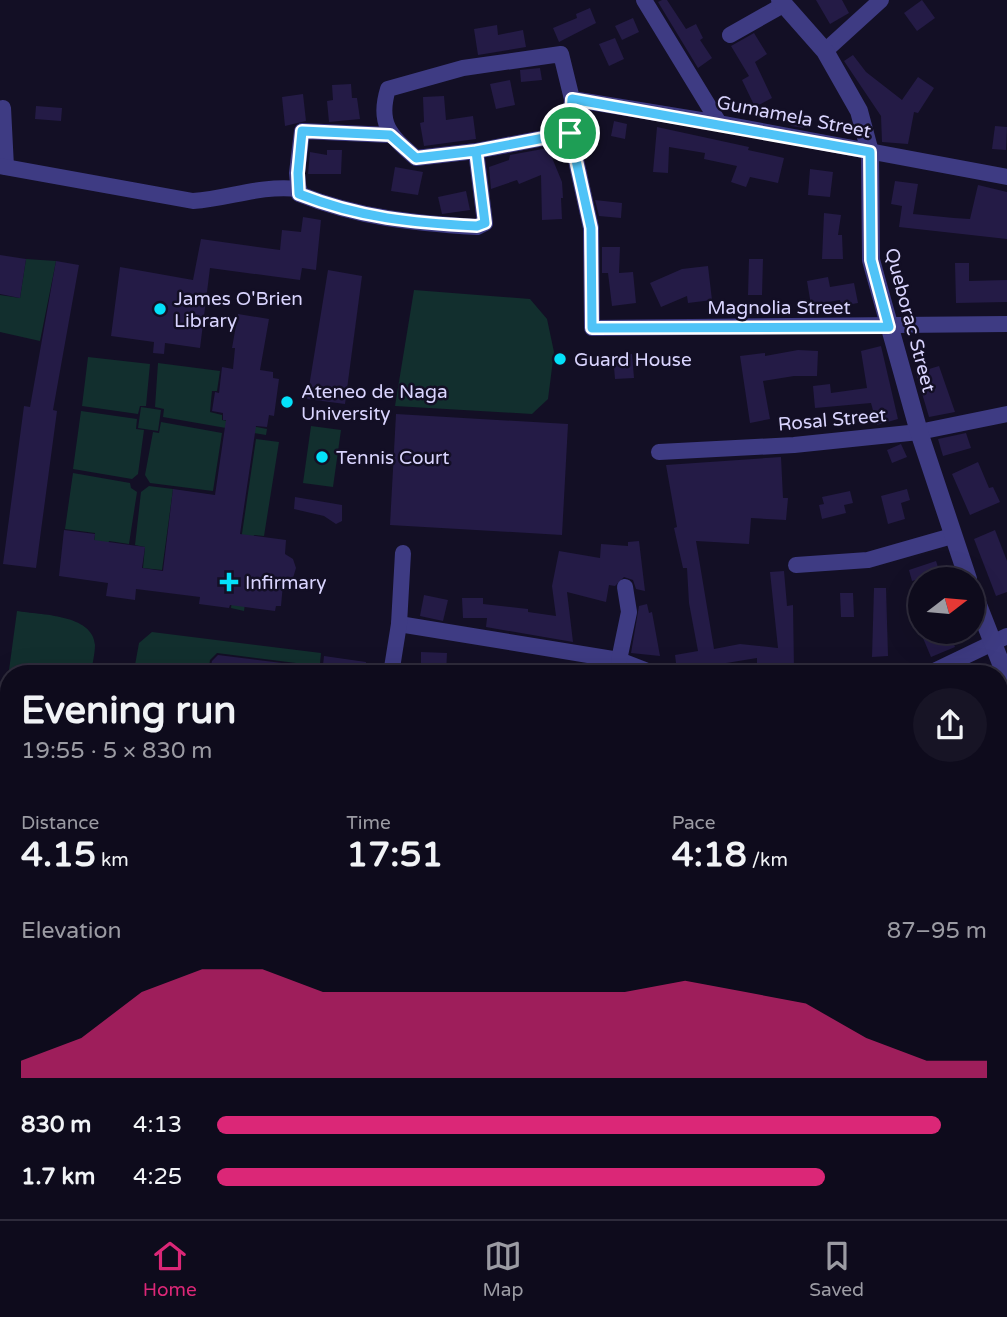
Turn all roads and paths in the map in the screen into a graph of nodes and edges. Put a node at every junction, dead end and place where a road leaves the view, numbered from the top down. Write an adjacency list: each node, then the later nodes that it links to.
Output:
1 (644, 0): 8 (street)
2 (881, 0): 5 (street)
3 (782, 2): 4 (street); 5 (street, Queborac Street)
4 (730, 35)
5 (825, 51): 12 (street, Queborac Street)
6 (572, 99): 8 (street, Gumamela Street); 9 (street); 10 (street)
7 (3, 108): 13 (street)
8 (719, 123): 12 (street, Gumamela Street)
9 (570, 133): 11 (street); 17 (street, Magnolia Street)
10 (390, 135): 11 (street); 15 (street)
11 (476, 151): 15 (street)
12 (870, 152): 14 (street, Gumamela Street); 17 (street, Queborac Street)
13 (3, 167): 15 (street)
14 (1007, 177)
15 (299, 189)
16 (1007, 324): 17 (street, Magnolia Street)
17 (889, 327): 19 (street, Queborac Street)
18 (1007, 414): 19 (street, Rosal Street)
19 (919, 432): 20 (street, Rosal Street); 21 (street, Queborac Street)
20 (659, 452)
21 (952, 536): 23 (street); 24 (street, Queborac Street)
22 (403, 553): 27 (street)
23 (796, 565)
24 (964, 567)
25 (625, 587): 29 (street)
26 (985, 613): 28 (street)
27 (399, 624): 29 (street); 30 (street)
28 (1000, 640): 32 (street); 33 (street)
29 (619, 660): 31 (street)
30 (392, 665)
31 (632, 665)
32 (947, 665)
33 (1004, 665)

